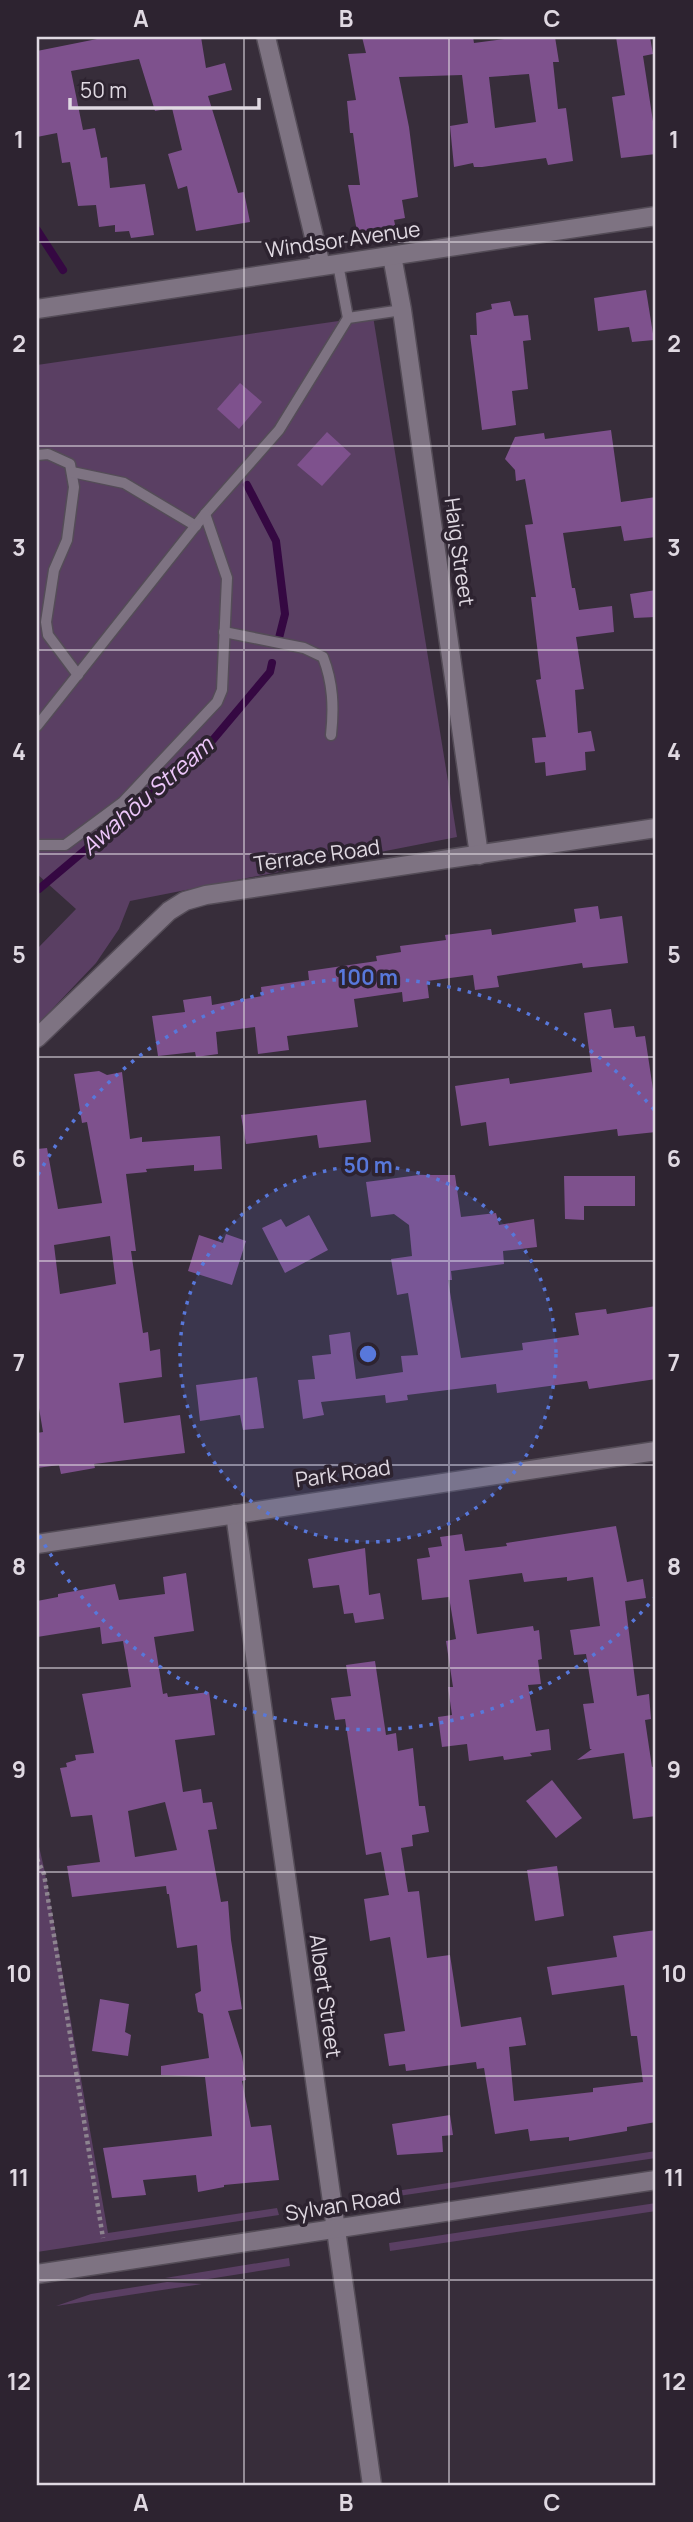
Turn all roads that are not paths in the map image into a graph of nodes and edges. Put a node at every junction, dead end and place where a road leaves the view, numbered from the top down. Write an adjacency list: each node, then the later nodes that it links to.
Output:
1 (266, 37): 4 (street)
2 (656, 216): 3 (street, Windsor Avenue)
3 (392, 256): 4 (street, Windsor Avenue); 6 (street, Haig Street)
4 (330, 265): 5 (street, Windsor Avenue); 7 (lane)
5 (37, 309)
6 (402, 310): 7 (lane); 18 (street, Haig Street)
7 (348, 318): 10 (lane)
8 (37, 456): 9 (lane)
9 (72, 472): 11 (lane); 13 (lane)
10 (205, 514): 11 (lane); 12 (lane)
11 (196, 526): 13 (lane)
12 (225, 632): 15 (lane); 17 (lane)
13 (78, 675): 14 (lane)
14 (37, 726)
15 (331, 734)
16 (656, 828): 18 (street, Terrace Road)
17 (37, 845)
18 (479, 855): 19 (street, Terrace Road)
19 (37, 1038)
20 (656, 1451): 21 (street, Park Road)
21 (235, 1514): 22 (street, Park Road); 24 (street, Albert Street)
22 (37, 1544)
23 (656, 2180): 24 (street, Sylvan Road)
24 (335, 2229): 25 (street, Sylvan Road); 26 (street, Albert Street)
25 (37, 2274)
26 (372, 2485)

